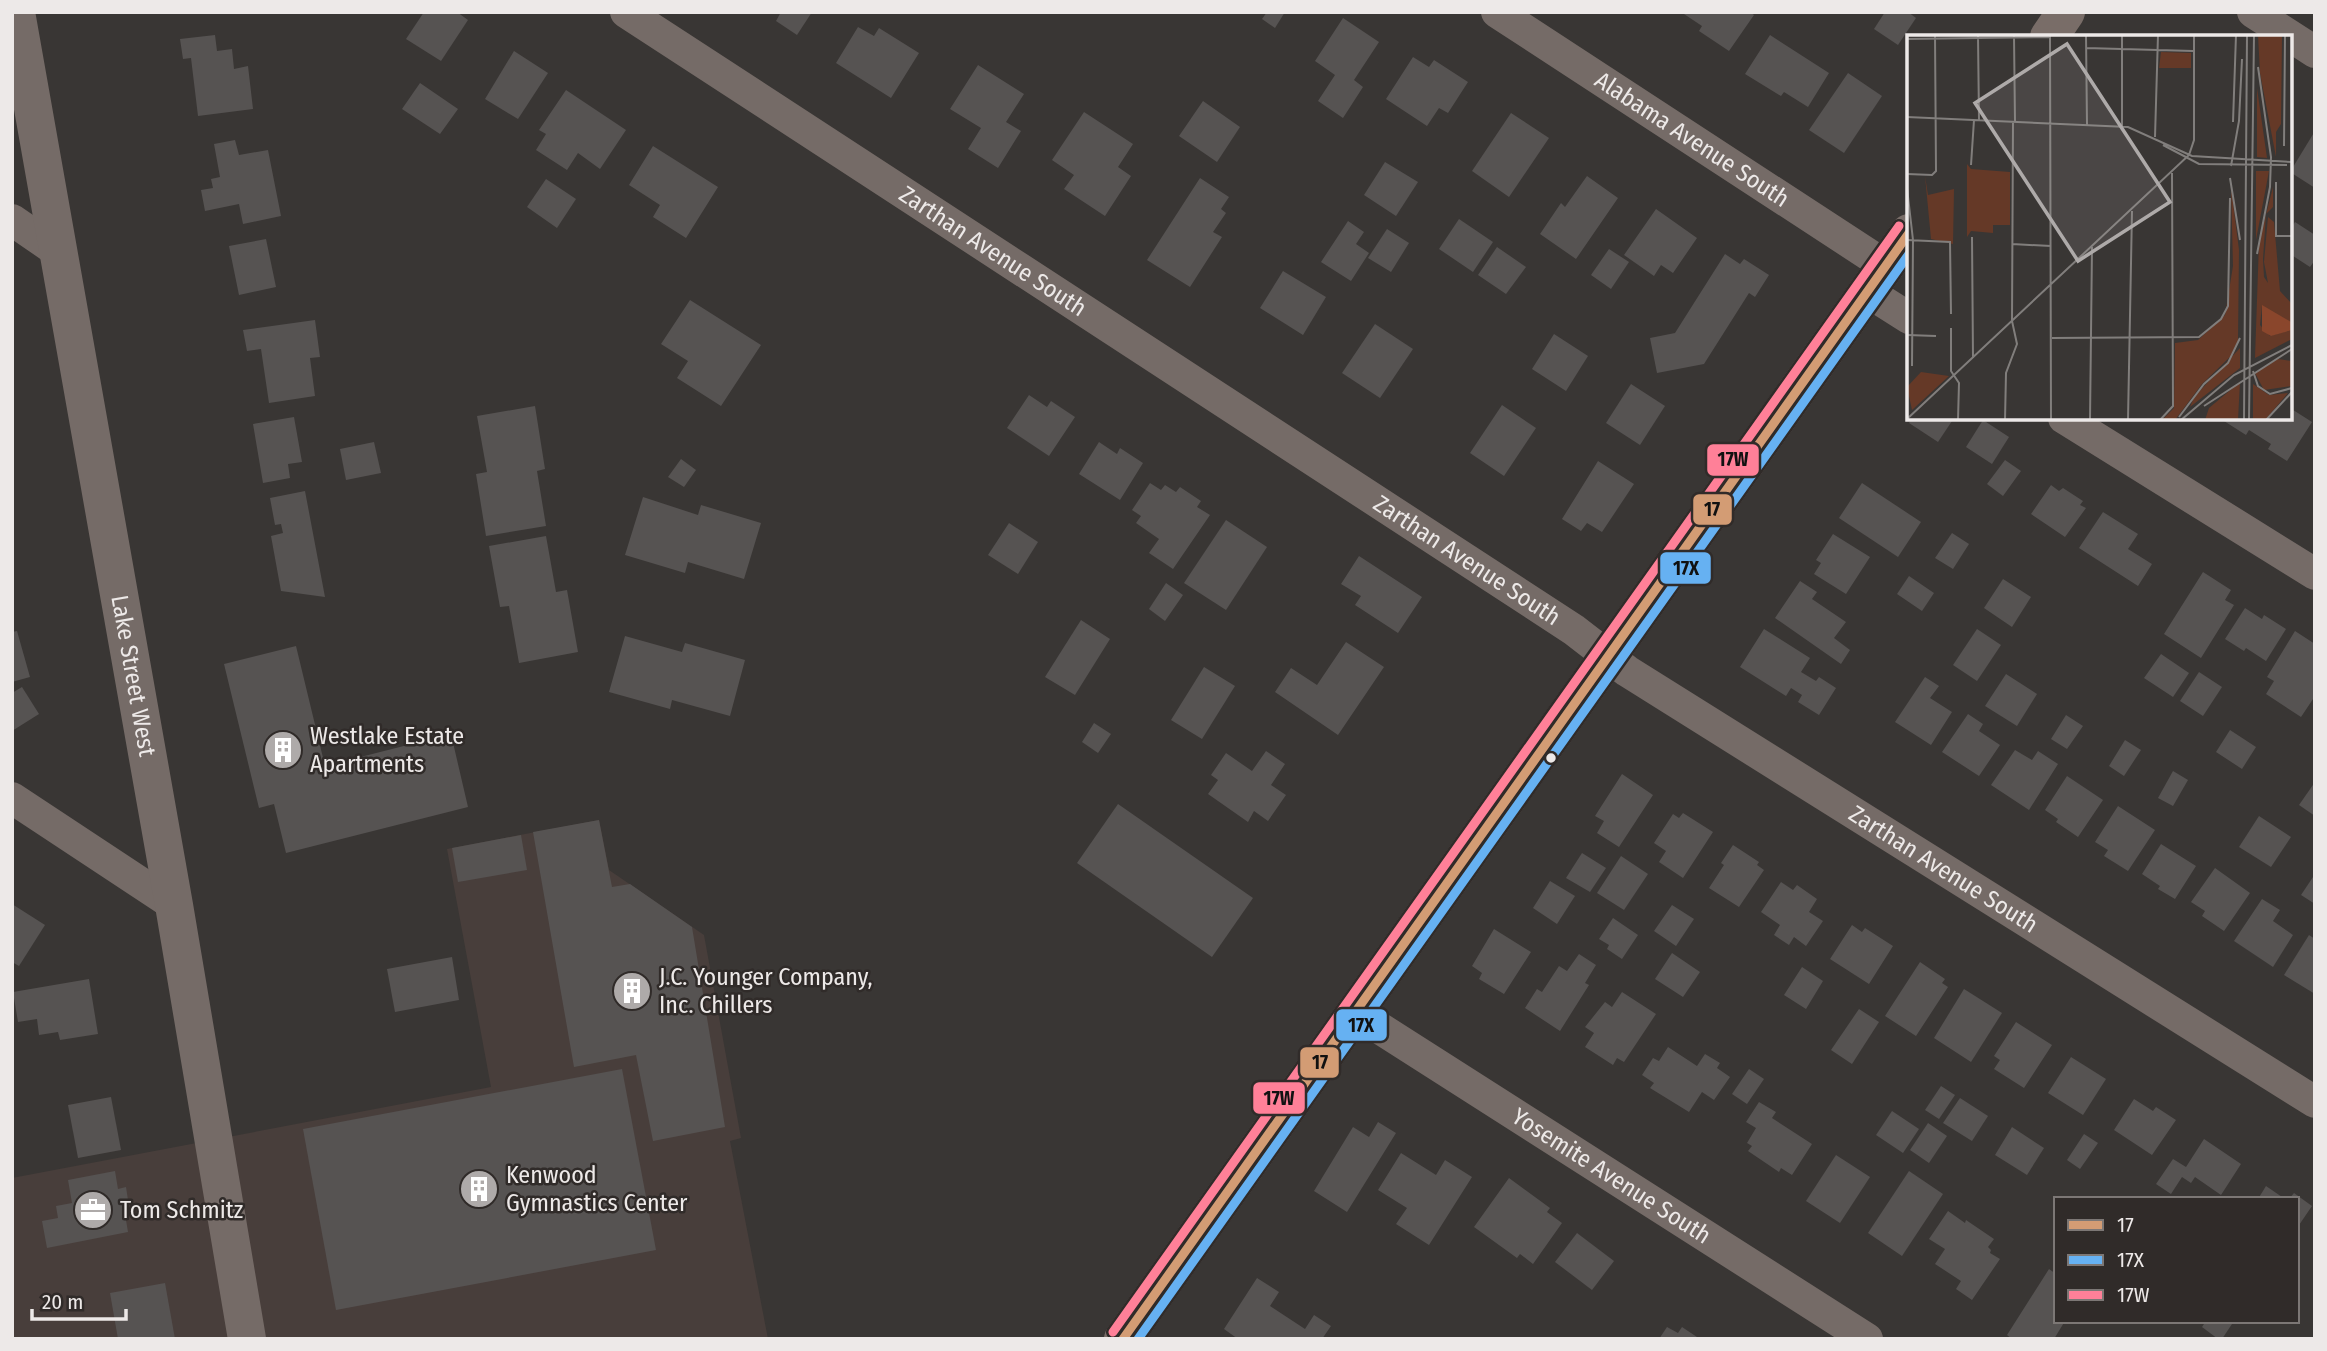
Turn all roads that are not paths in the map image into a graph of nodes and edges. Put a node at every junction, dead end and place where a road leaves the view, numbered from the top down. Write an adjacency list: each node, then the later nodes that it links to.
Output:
1 (16, 12): 12 (street, Lake Street West)
2 (626, 12): 17 (street, Zarthan Avenue South)
3 (1497, 12): 13 (street, Alabama Avenue South)
4 (2066, 12): 6 (main road)
5 (2253, 12): 7 (street)
6 (2050, 35)
7 (2289, 35)
8 (2292, 37): 9 (street)
9 (2315, 52)
10 (12, 220): 12 (street)
11 (1907, 236): 13 (main road)
12 (57, 251): 19 (street, Lake Street West)
13 (1877, 279): 14 (street, Alabama Avenue South); 17 (main road)
14 (1907, 316)
15 (2067, 420): 16 (street)
16 (2315, 574)
17 (1608, 658): 20 (main road); 21 (street, Zarthan Avenue South)
18 (12, 798): 19 (street)
19 (174, 905): 22 (street, Lake Street West)
20 (1356, 1013): 23 (main road); 24 (street, Yosemite Avenue South)
21 (2315, 1102)
22 (247, 1339)
23 (1123, 1339)
24 (1867, 1339)

